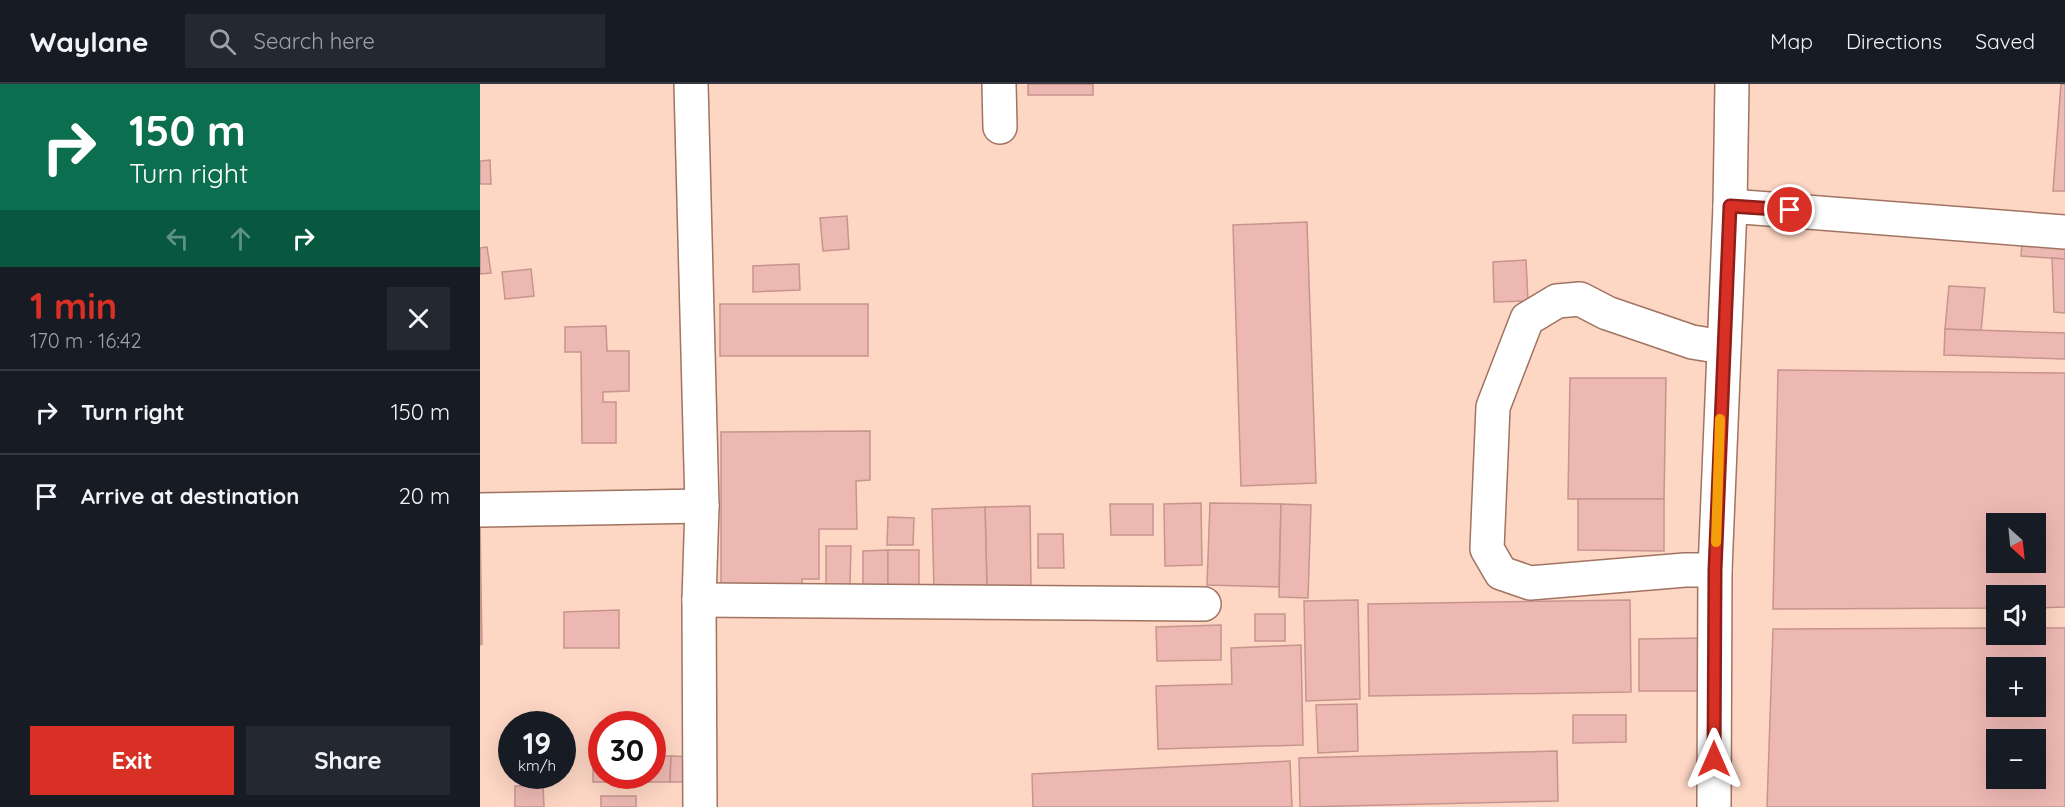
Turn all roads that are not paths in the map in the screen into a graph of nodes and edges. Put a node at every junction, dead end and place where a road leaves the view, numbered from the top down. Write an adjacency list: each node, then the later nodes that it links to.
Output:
1 (691, 84): 8 (street)
2 (999, 84): 4 (street)
3 (1732, 84): 5 (street)
4 (1000, 127)
5 (1730, 206): 6 (street); 7 (street)
6 (2065, 232)
7 (1723, 347): 10 (street); 10 (street)
8 (702, 506): 9 (street); 11 (street)
9 (480, 510)
10 (1715, 570): 14 (street)
11 (699, 600): 12 (street); 13 (street)
12 (1204, 604)
13 (700, 807)
14 (1714, 807)

